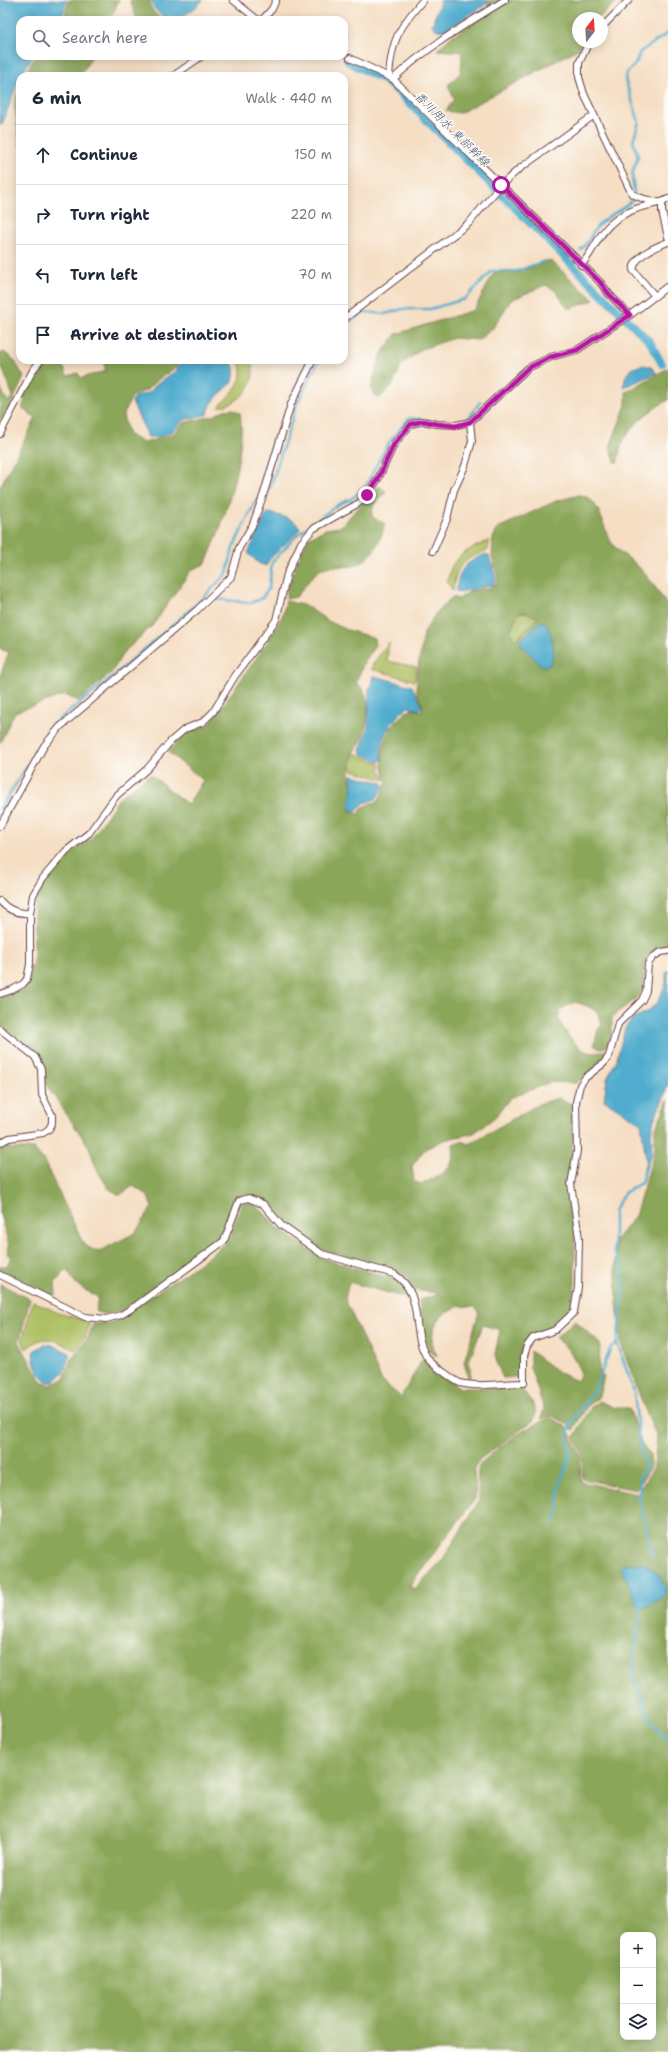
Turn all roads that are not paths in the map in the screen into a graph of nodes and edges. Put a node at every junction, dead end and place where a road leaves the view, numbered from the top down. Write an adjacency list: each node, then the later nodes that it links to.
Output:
1 (233, 0): 6 (street)
2 (276, 0): 7 (street)
3 (423, 0): 13 (street)
4 (505, 0): 13 (street)
5 (629, 0): 8 (street)
6 (253, 16)
7 (266, 16)
8 (608, 21)
9 (586, 48): 14 (street)
10 (350, 58): 13 (street)
11 (196, 60): 12 (street)
12 (179, 72)
13 (391, 77): 15 (street)
14 (593, 116): 15 (street); 16 (street)
15 (498, 189): 20 (street); 23 (street)
16 (665, 201): 17 (street); 20 (street)
17 (665, 211): 18 (street)
18 (668, 237)
19 (668, 242): 22 (street)
20 (581, 265): 24 (street)
21 (668, 286): 22 (street)
22 (655, 296): 24 (street)
23 (348, 316)
24 (627, 317): 27 (street)
25 (38, 364): 28 (street)
26 (311, 364): 30 (street)
27 (470, 422): 29 (street); 32 (street)
28 (0, 434)
29 (433, 551)
30 (0, 826)
31 (0, 901): 32 (street)
32 (30, 913): 34 (street)
33 (668, 951): 37 (street)
34 (0, 994)
35 (0, 1029): 36 (street)
36 (0, 1143)
37 (0, 1275)

